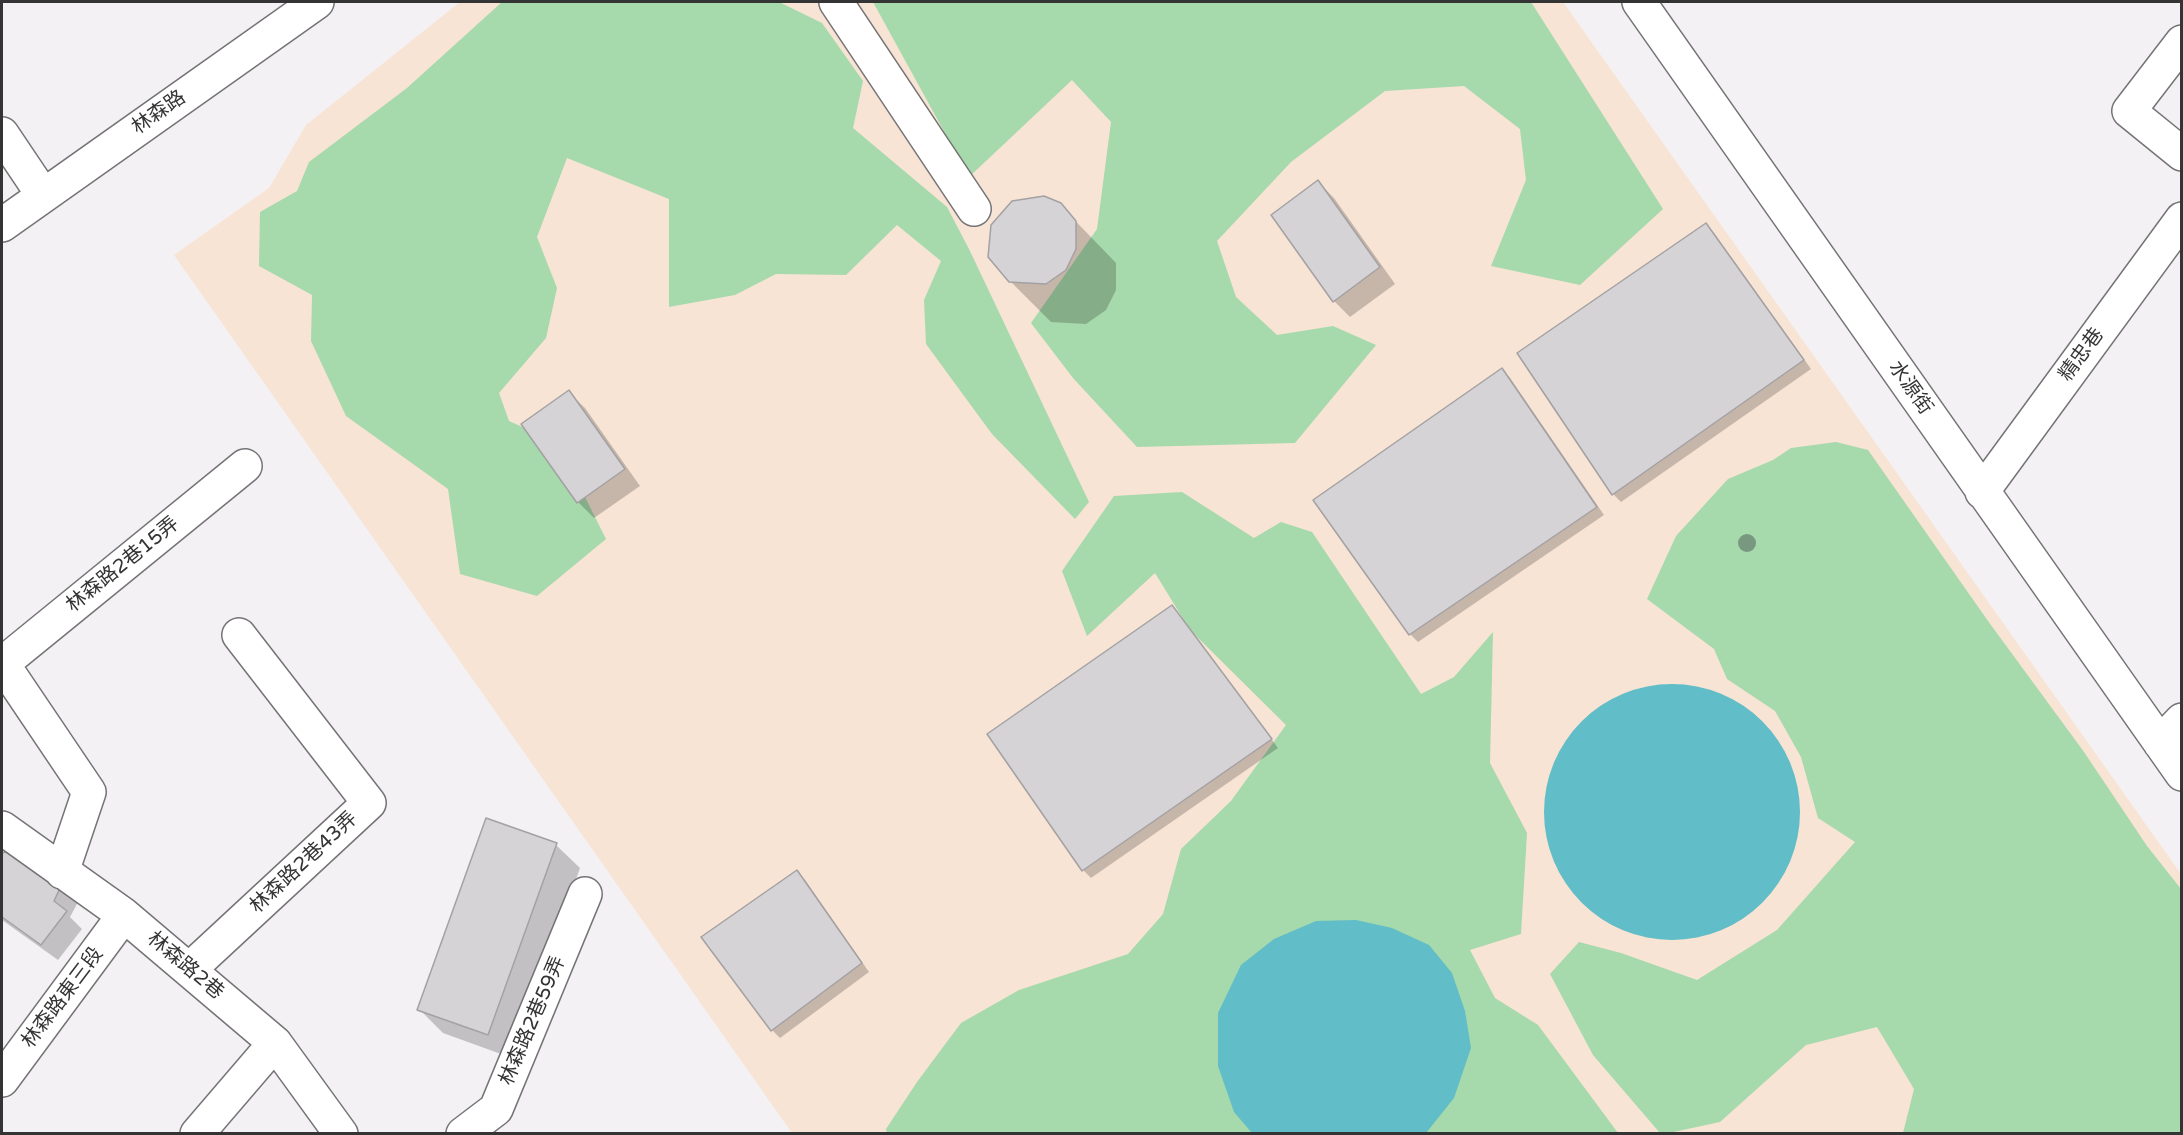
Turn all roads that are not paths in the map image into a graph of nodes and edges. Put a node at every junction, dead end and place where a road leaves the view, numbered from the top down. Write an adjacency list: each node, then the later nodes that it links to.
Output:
1 (317, 2): 7 (street, 林森路)
2 (836, 2): 8 (street)
3 (1639, 2): 12 (street, 水源街)
4 (2181, 42): 6 (street)
5 (2, 134): 7 (street)
6 (2181, 154)
7 (43, 195): 10 (street, 林森路)
8 (974, 209)
9 (2181, 219): 12 (street, 精忠巷)
10 (2, 225)
11 (245, 466): 14 (street, 林森路2巷15弄)
12 (1982, 492): 16 (street, 水源街)
13 (239, 635): 22 (street, 林森路2巷43弄)
14 (2, 664): 19 (street)
15 (2181, 720): 16 (street)
16 (2160, 744): 17 (street, 水源街)
17 (2181, 774)
18 (2, 828): 19 (street, 林森路2巷)
19 (62, 872): 21 (street, 林森路2巷)
20 (585, 894): 27 (street, 林森路2巷59弄)
21 (124, 915): 22 (street, 林森路2巷); 24 (street, 林森路東三段)
22 (190, 969): 23 (street, 林森路2巷)
23 (275, 1043): 25 (street); 26 (street, 林森路2巷)
24 (2, 1080)
25 (198, 1134)
26 (341, 1134)
27 (463, 1134)

